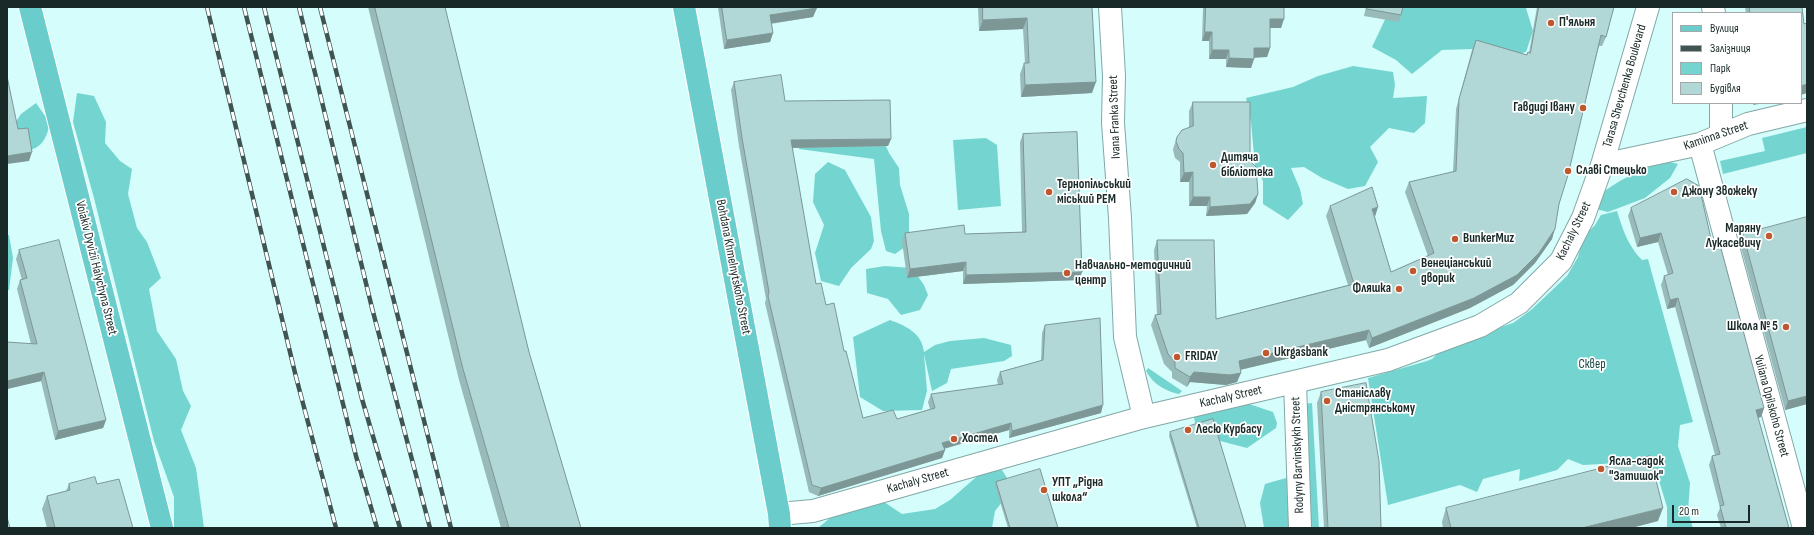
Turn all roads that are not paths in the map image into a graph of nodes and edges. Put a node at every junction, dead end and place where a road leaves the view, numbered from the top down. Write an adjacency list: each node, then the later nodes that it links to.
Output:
1 (30, 7): 13 (main road, Voiakiv Dyvizii Halychyna Street)
2 (684, 7): 12 (main road, Bohdana Khmelnytskoho Street)
3 (1110, 7): 11 (street, Ivana Franka Street)
4 (1648, 7): 9 (street, Tarasa Shevchenka Boulevard)
5 (1721, 104): 7 (street)
6 (1807, 110): 7 (street, Kaminna Street)
7 (1721, 134): 8 (street, Kaminna Street)
8 (1700, 144): 9 (street, Kaminna Street); 15 (street, Yuliana Opilskoho Street)
9 (1602, 166): 10 (street, Kachaly Street)
10 (1295, 382): 11 (street, Kachaly Street); 14 (street, Rodyny Barvinskykh Street)
11 (1144, 417): 12 (street, Kachaly Street)
12 (779, 521)
13 (162, 528)
14 (1300, 528)
15 (1804, 528)

